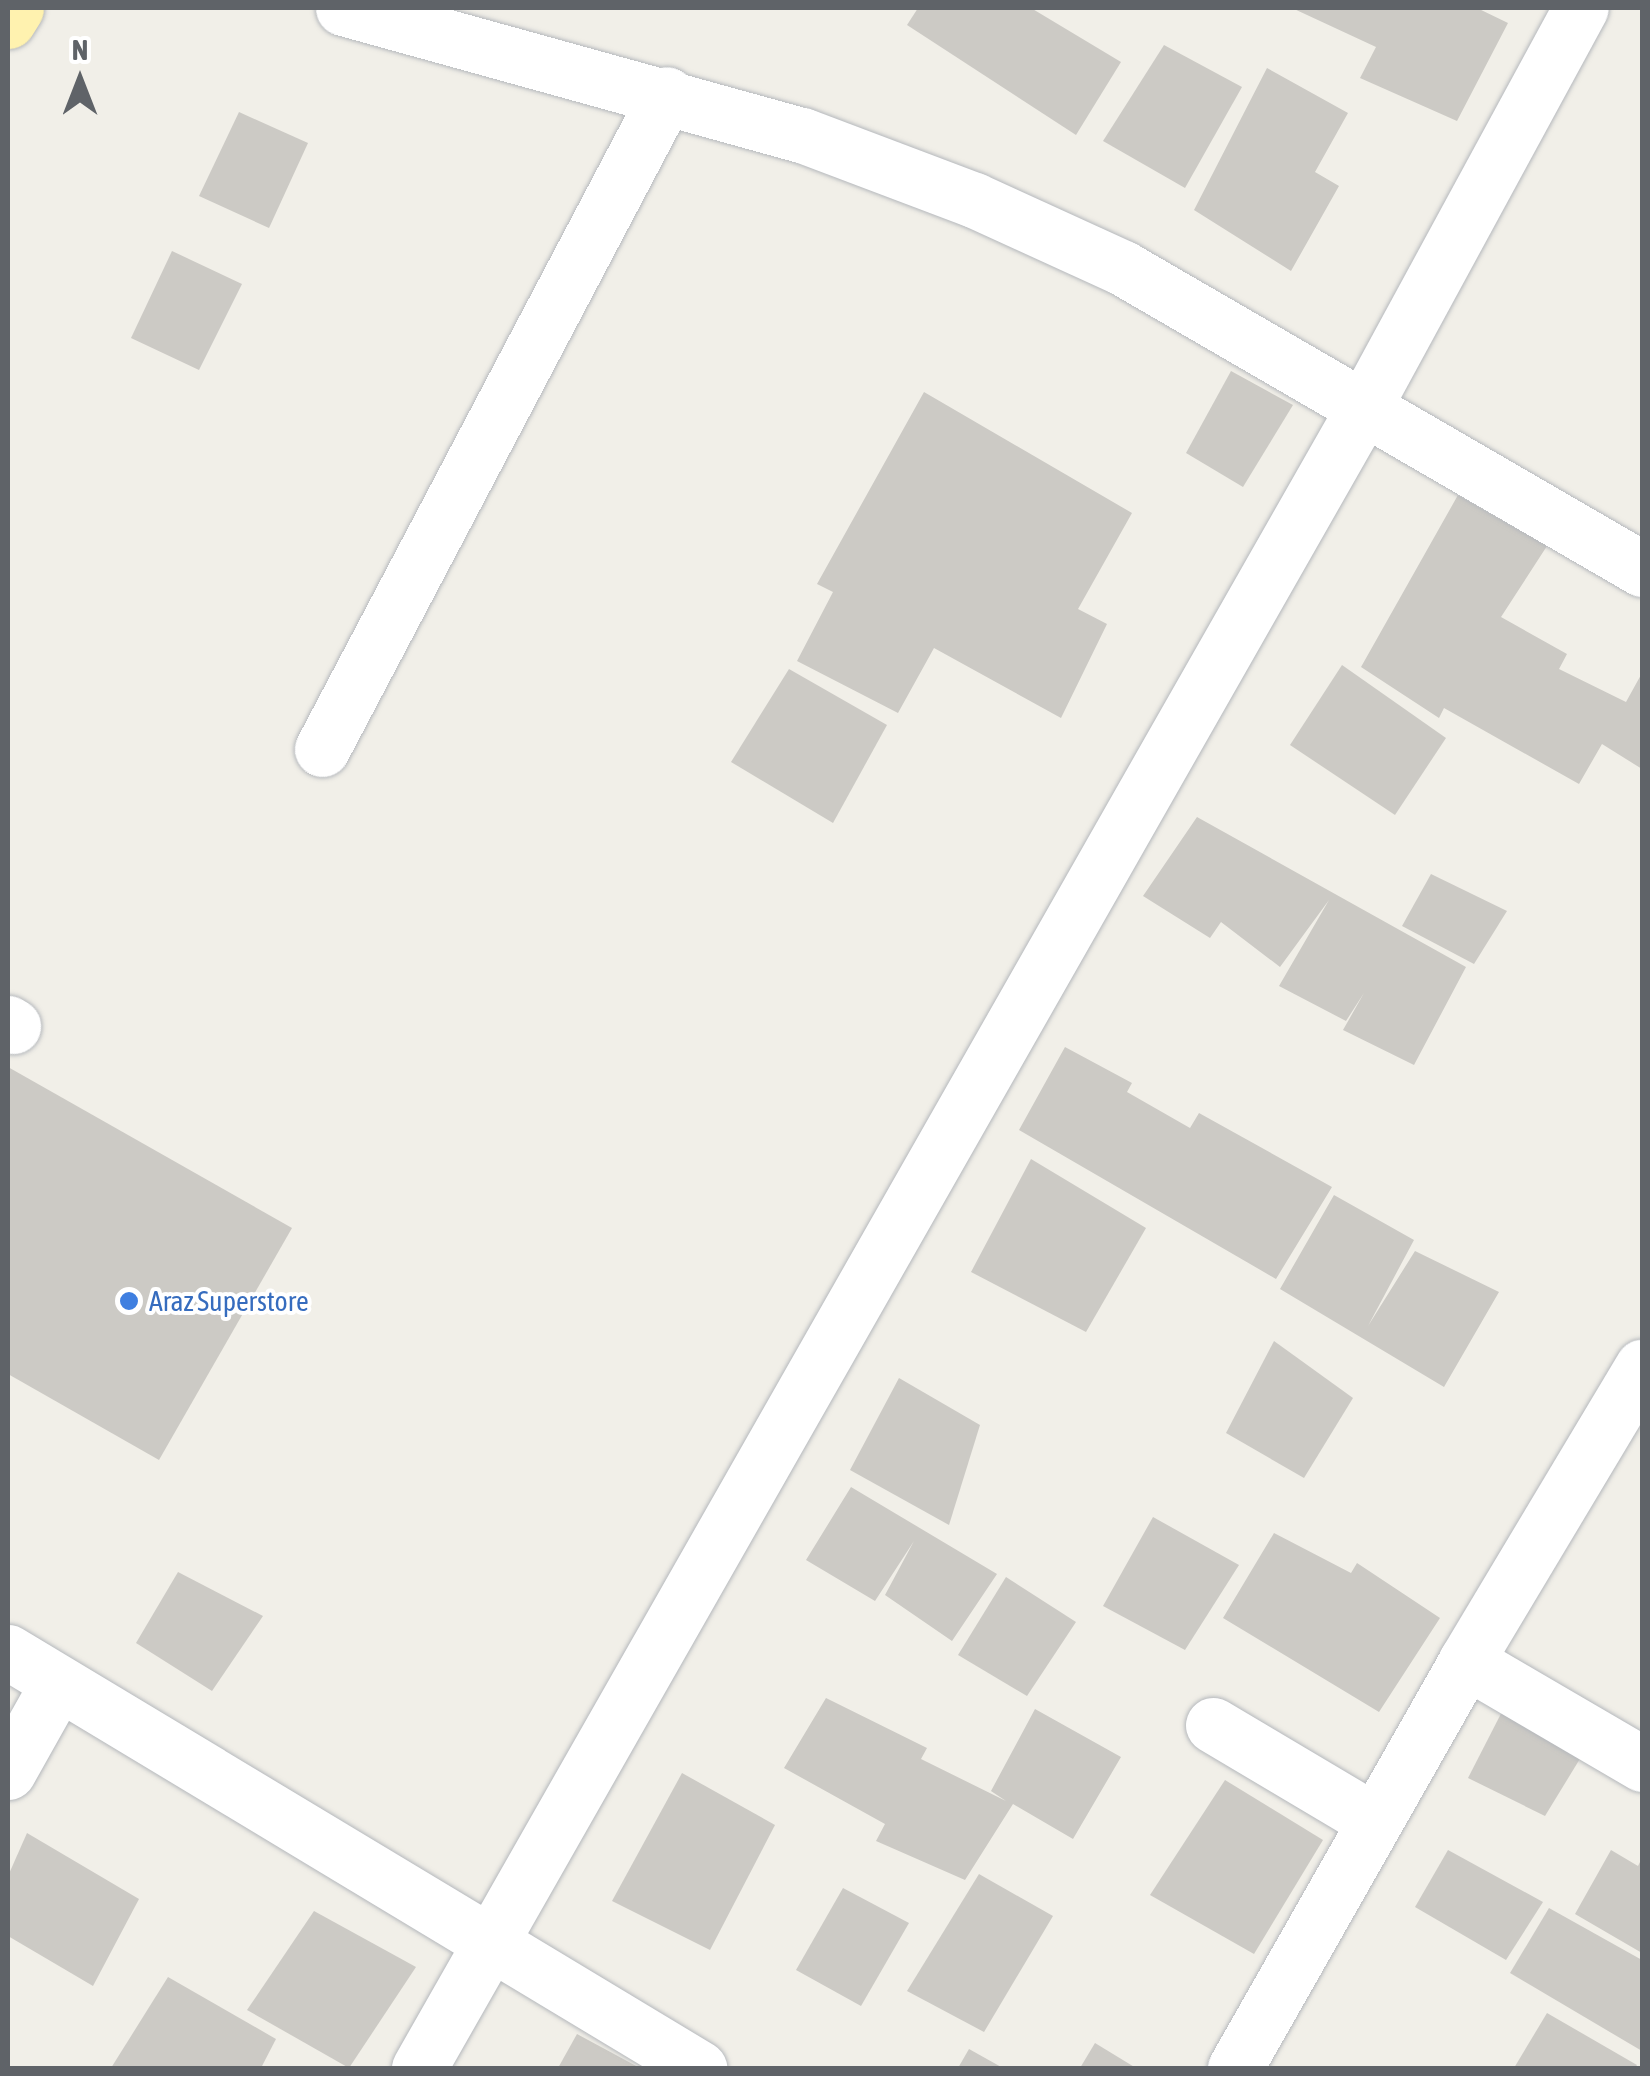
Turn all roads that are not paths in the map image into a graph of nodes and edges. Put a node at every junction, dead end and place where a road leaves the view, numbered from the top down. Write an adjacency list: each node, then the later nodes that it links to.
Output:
1 (16, 8): 4 (main road)
2 (343, 8): 5 (street)
3 (1581, 8): 6 (street)
4 (8, 21)
5 (667, 94): 6 (street); 8 (street)
6 (1364, 407): 7 (street); 17 (street)
7 (1642, 568)
8 (322, 749)
9 (1642, 1367): 11 (street)
10 (8, 1652): 12 (street)
11 (1466, 1660): 14 (street); 16 (street)
12 (58, 1683): 15 (street); 17 (street)
13 (1213, 1724): 16 (street)
14 (1642, 1764)
15 (8, 1772)
16 (1375, 1821): 20 (street)
17 (491, 1948): 18 (street); 19 (street)
18 (419, 2068)
19 (699, 2068)
20 (1235, 2068)

